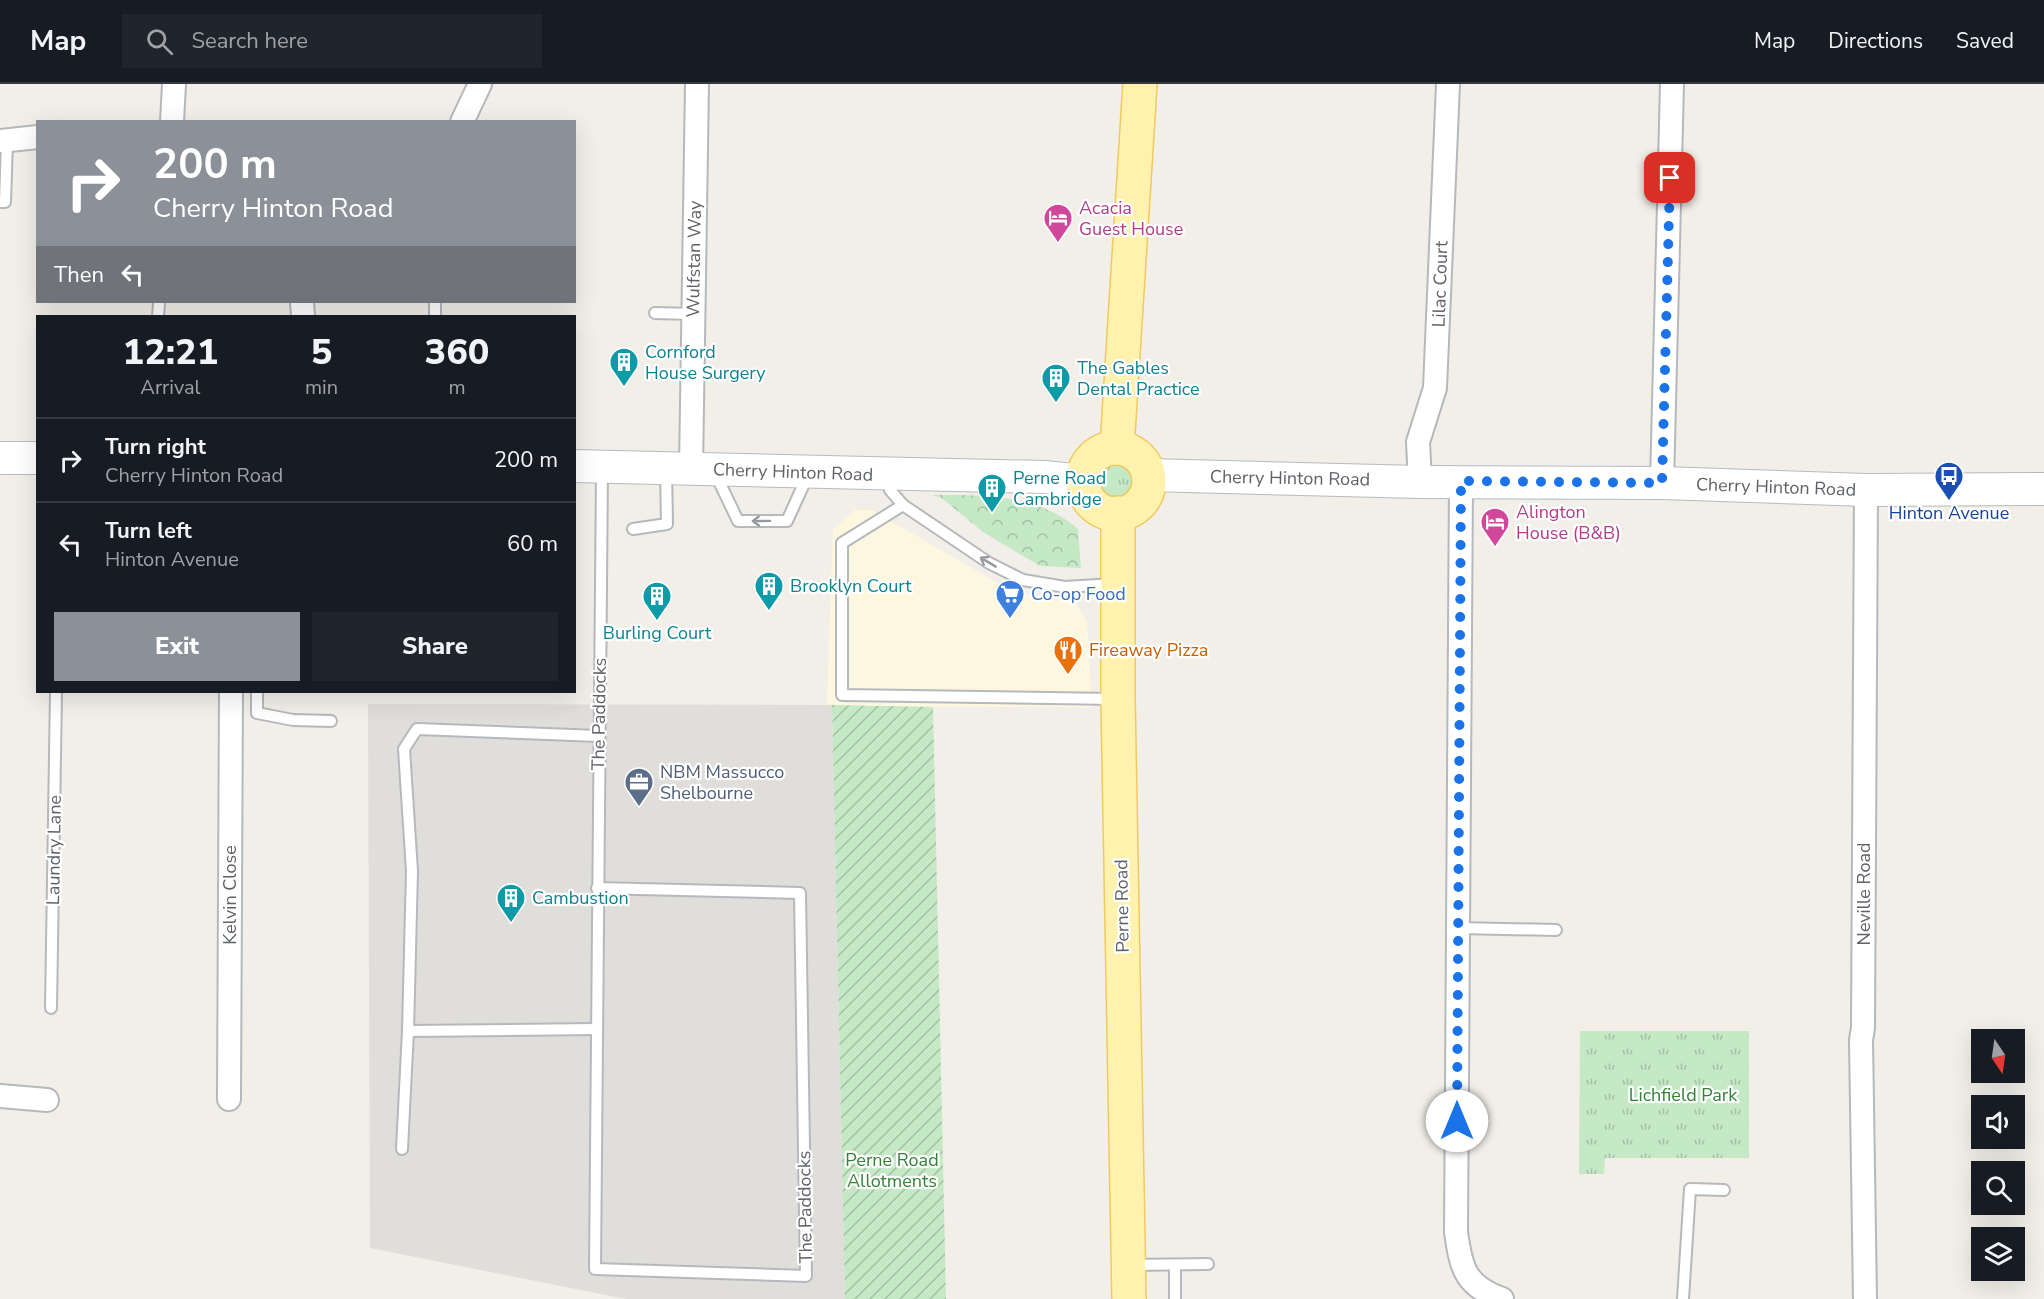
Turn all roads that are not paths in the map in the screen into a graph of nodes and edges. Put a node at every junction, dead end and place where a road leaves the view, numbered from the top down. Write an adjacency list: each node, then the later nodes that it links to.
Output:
1 (174, 84): 7 (street)
2 (480, 84): 8 (street)
3 (697, 84): 14 (street, Wulfstan Way)
4 (1140, 84): 16 (main road)
5 (1448, 84): 26 (street, Lilac Court)
6 (1672, 84): 27 (street)
7 (172, 120)
8 (463, 120)
9 (36, 137): 10 (street)
10 (4, 141): 11 (lane)
11 (0, 202)
12 (159, 304): 15 (lane)
13 (655, 313): 14 (lane)
14 (693, 314): 20 (street, Wulfstan Way)
15 (158, 315)
16 (1117, 448): 23 (main road); 24 (main road)
17 (0, 458): 18 (street)
18 (36, 458)
19 (588, 467): 20 (street, Cherry Hinton Road); 39 (lane, The Paddocks)
20 (690, 469): 21 (street, Cherry Hinton Road); 21 (lane, one-way to 20); 32 (lane)
21 (809, 472): 22 (street, Cherry Hinton Road)
22 (888, 474): 24 (street, Cherry Hinton Road); 30 (lane)
23 (1148, 475): 26 (street, Cherry Hinton Road); 31 (main road)
24 (1083, 481): 31 (main road)
25 (1461, 481): 26 (street, Cherry Hinton Road); 27 (street, Cherry Hinton Road); 41 (street)
26 (1420, 482)
27 (1662, 483): 29 (street, Cherry Hinton Road)
28 (2044, 489): 29 (street, Cherry Hinton Road)
29 (1866, 490): 58 (street, Neville Road)
30 (903, 505): 33 (lane, one-way to 30); 37 (lane)
31 (1118, 513): 33 (main road, Perne Road)
32 (633, 529)
33 (1118, 584): 37 (main road, Perne Road)
34 (56, 693): 43 (lane, Laundry Lane)
35 (231, 693): 47 (street, Kelvin Close)
36 (257, 693): 38 (lane)
37 (1118, 699): 52 (main road, Perne Road)
38 (331, 722)
39 (599, 736): 40 (lane, The Paddocks); 45 (lane)
40 (597, 888): 44 (lane, The Paddocks); 44 (lane, The Paddocks)
41 (1458, 928): 42 (lane); 56 (street)
42 (1556, 930)
43 (51, 1008)
44 (596, 1029): 45 (lane)
45 (408, 1031): 49 (lane)
46 (0, 1096): 48 (street)
47 (229, 1099)
48 (48, 1100)
49 (402, 1149)
50 (1724, 1190): 57 (lane)
51 (1208, 1264): 53 (lane)
52 (1128, 1265): 53 (lane); 54 (main road, Perne Road)
53 (1175, 1265): 55 (lane)
54 (1129, 1299)
55 (1175, 1299)
56 (1502, 1299)
57 (1683, 1299)
58 (1865, 1299)

